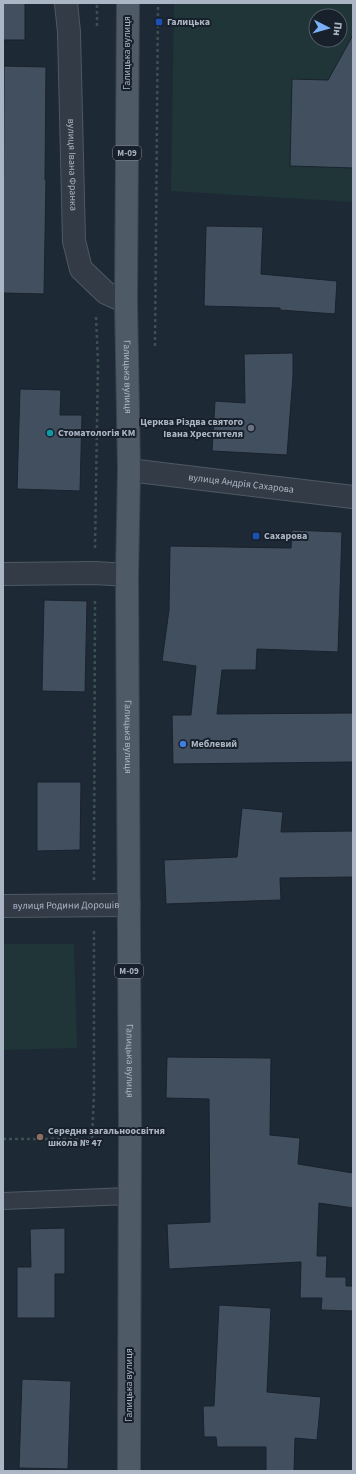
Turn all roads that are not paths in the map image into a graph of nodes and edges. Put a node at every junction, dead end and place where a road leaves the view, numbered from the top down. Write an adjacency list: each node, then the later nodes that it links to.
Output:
1 (66, 3): 3 (street, вулиця Івана Франка)
2 (128, 3): 3 (main road, Галицька вулиця / М-09)
3 (126, 302): 4 (main road, Галицька вулиця / М-09)
4 (129, 470): 5 (street, вулиця Андрія Сахарова); 7 (main road, Галицька вулиця / М-09)
5 (353, 497)
6 (3, 574): 7 (street)
7 (127, 575): 8 (main road, Галицька вулиця / М-09)
8 (129, 905): 9 (street, вулиця Родини Дорошів); 10 (main road, Галицька вулиця / М-09)
9 (3, 906)
10 (129, 1196): 11 (lane); 12 (main road, Галицька вулиця / М-09)
11 (3, 1201)
12 (129, 1471)

